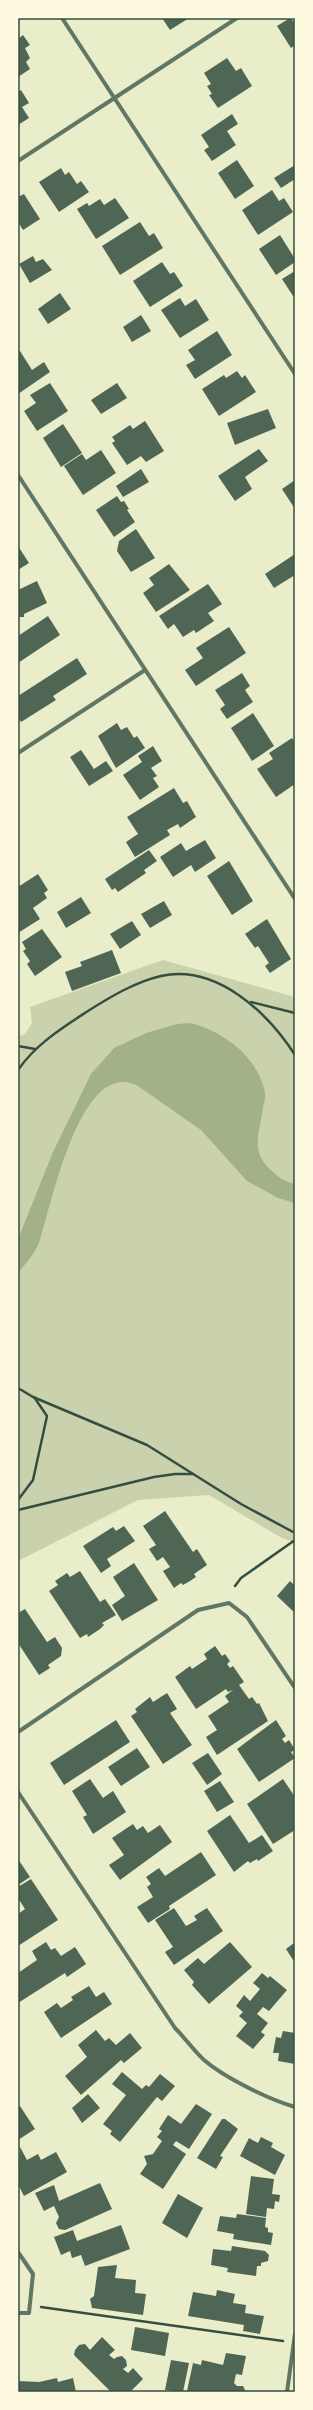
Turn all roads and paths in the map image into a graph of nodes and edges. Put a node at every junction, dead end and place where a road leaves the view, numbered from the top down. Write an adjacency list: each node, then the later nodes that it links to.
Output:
1 (62, 18): 3 (street)
2 (237, 18): 3 (street)
3 (114, 99): 4 (street); 5 (street)
4 (18, 161)
5 (295, 374)
6 (18, 475): 7 (street)
7 (145, 670): 8 (street); 9 (street)
8 (18, 753)
9 (295, 899)
10 (250, 1002): 11 (path); 13 (path); 14 (path)
11 (295, 1013)
12 (18, 1046): 13 (path)
13 (35, 1049): 15 (path)
14 (295, 1055)
15 (18, 1070)
16 (18, 1388): 17 (path)
17 (33, 1397): 18 (path); 19 (path)
18 (193, 1474): 20 (path); 21 (path)
19 (18, 1500)
20 (18, 1510)
21 (295, 1533)
22 (295, 1540): 23 (path)
23 (235, 1586)
24 (295, 1688): 25 (street)
25 (18, 1732)
26 (18, 1792): 27 (street)
27 (295, 2107)
28 (18, 2252): 29 (street)
29 (30, 2305): 30 (street); 32 (path)
30 (18, 2313)
31 (295, 2334): 32 (street)
32 (294, 2342): 33 (street)
33 (289, 2378): 34 (street); 35 (street)
34 (295, 2378)
35 (287, 2392)

